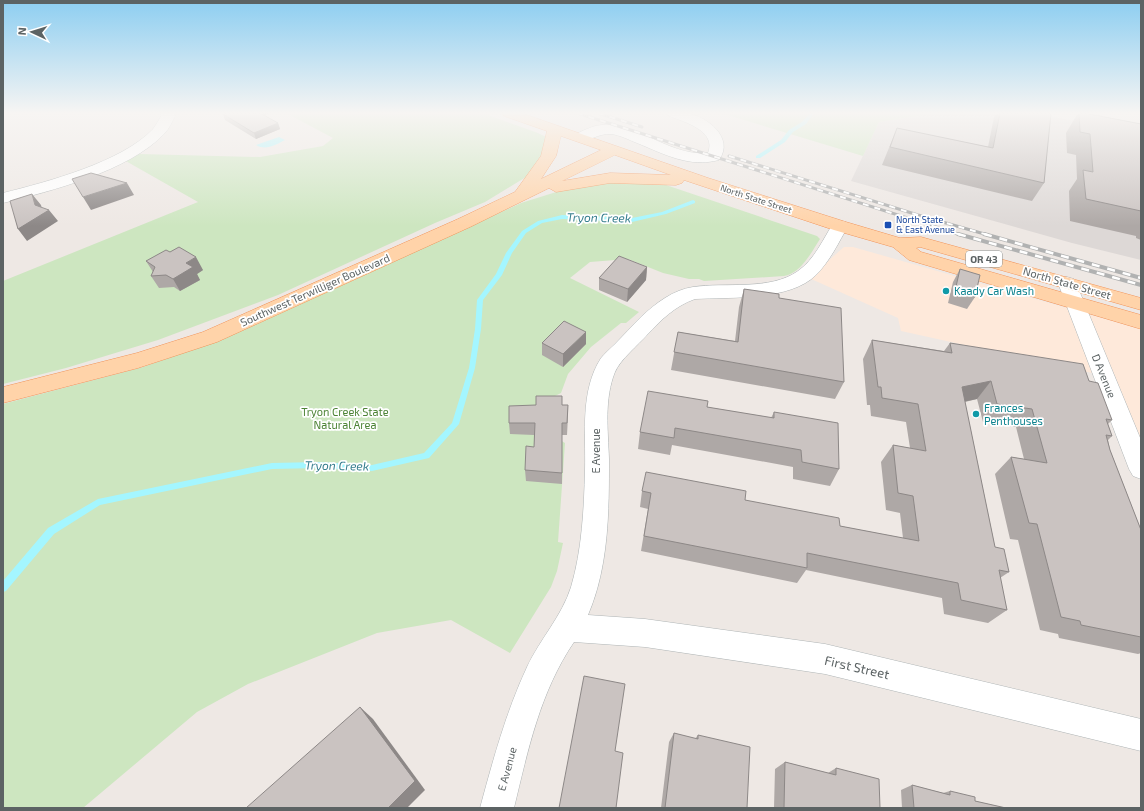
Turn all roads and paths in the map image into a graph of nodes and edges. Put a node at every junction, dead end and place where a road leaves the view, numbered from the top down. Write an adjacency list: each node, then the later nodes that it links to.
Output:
1 (132, 151): 9 (street)
2 (552, 151): 8 (main road)
3 (612, 151): 8 (main road, Southwest Terwilliger Boulevard)
4 (616, 151): 7 (main road, North State Street / OR 43)
5 (670, 151): 6 (street)
6 (717, 151)
7 (702, 181): 8 (main road); 10 (main road, North State Street / OR 43)
8 (521, 195): 16 (main road, Southwest Terwilliger Boulevard)
9 (3, 198)
10 (840, 226): 11 (main road, North State Street / OR 43); 18 (street, E Avenue)
11 (900, 244): 12 (main road, North State Street / OR 43); 13 (main road, North State Street / OR 43)
12 (1068, 283): 13 (street, D Avenue); 14 (main road, North State Street / OR 43)
13 (1075, 303): 15 (main road, North State Street / OR 43); 17 (street, D Avenue)
14 (1141, 304)
15 (1141, 322)
16 (3, 395)
17 (1141, 469)
18 (567, 627): 19 (street, First Street); 20 (street, E Avenue)
19 (1141, 735)
20 (497, 808)

